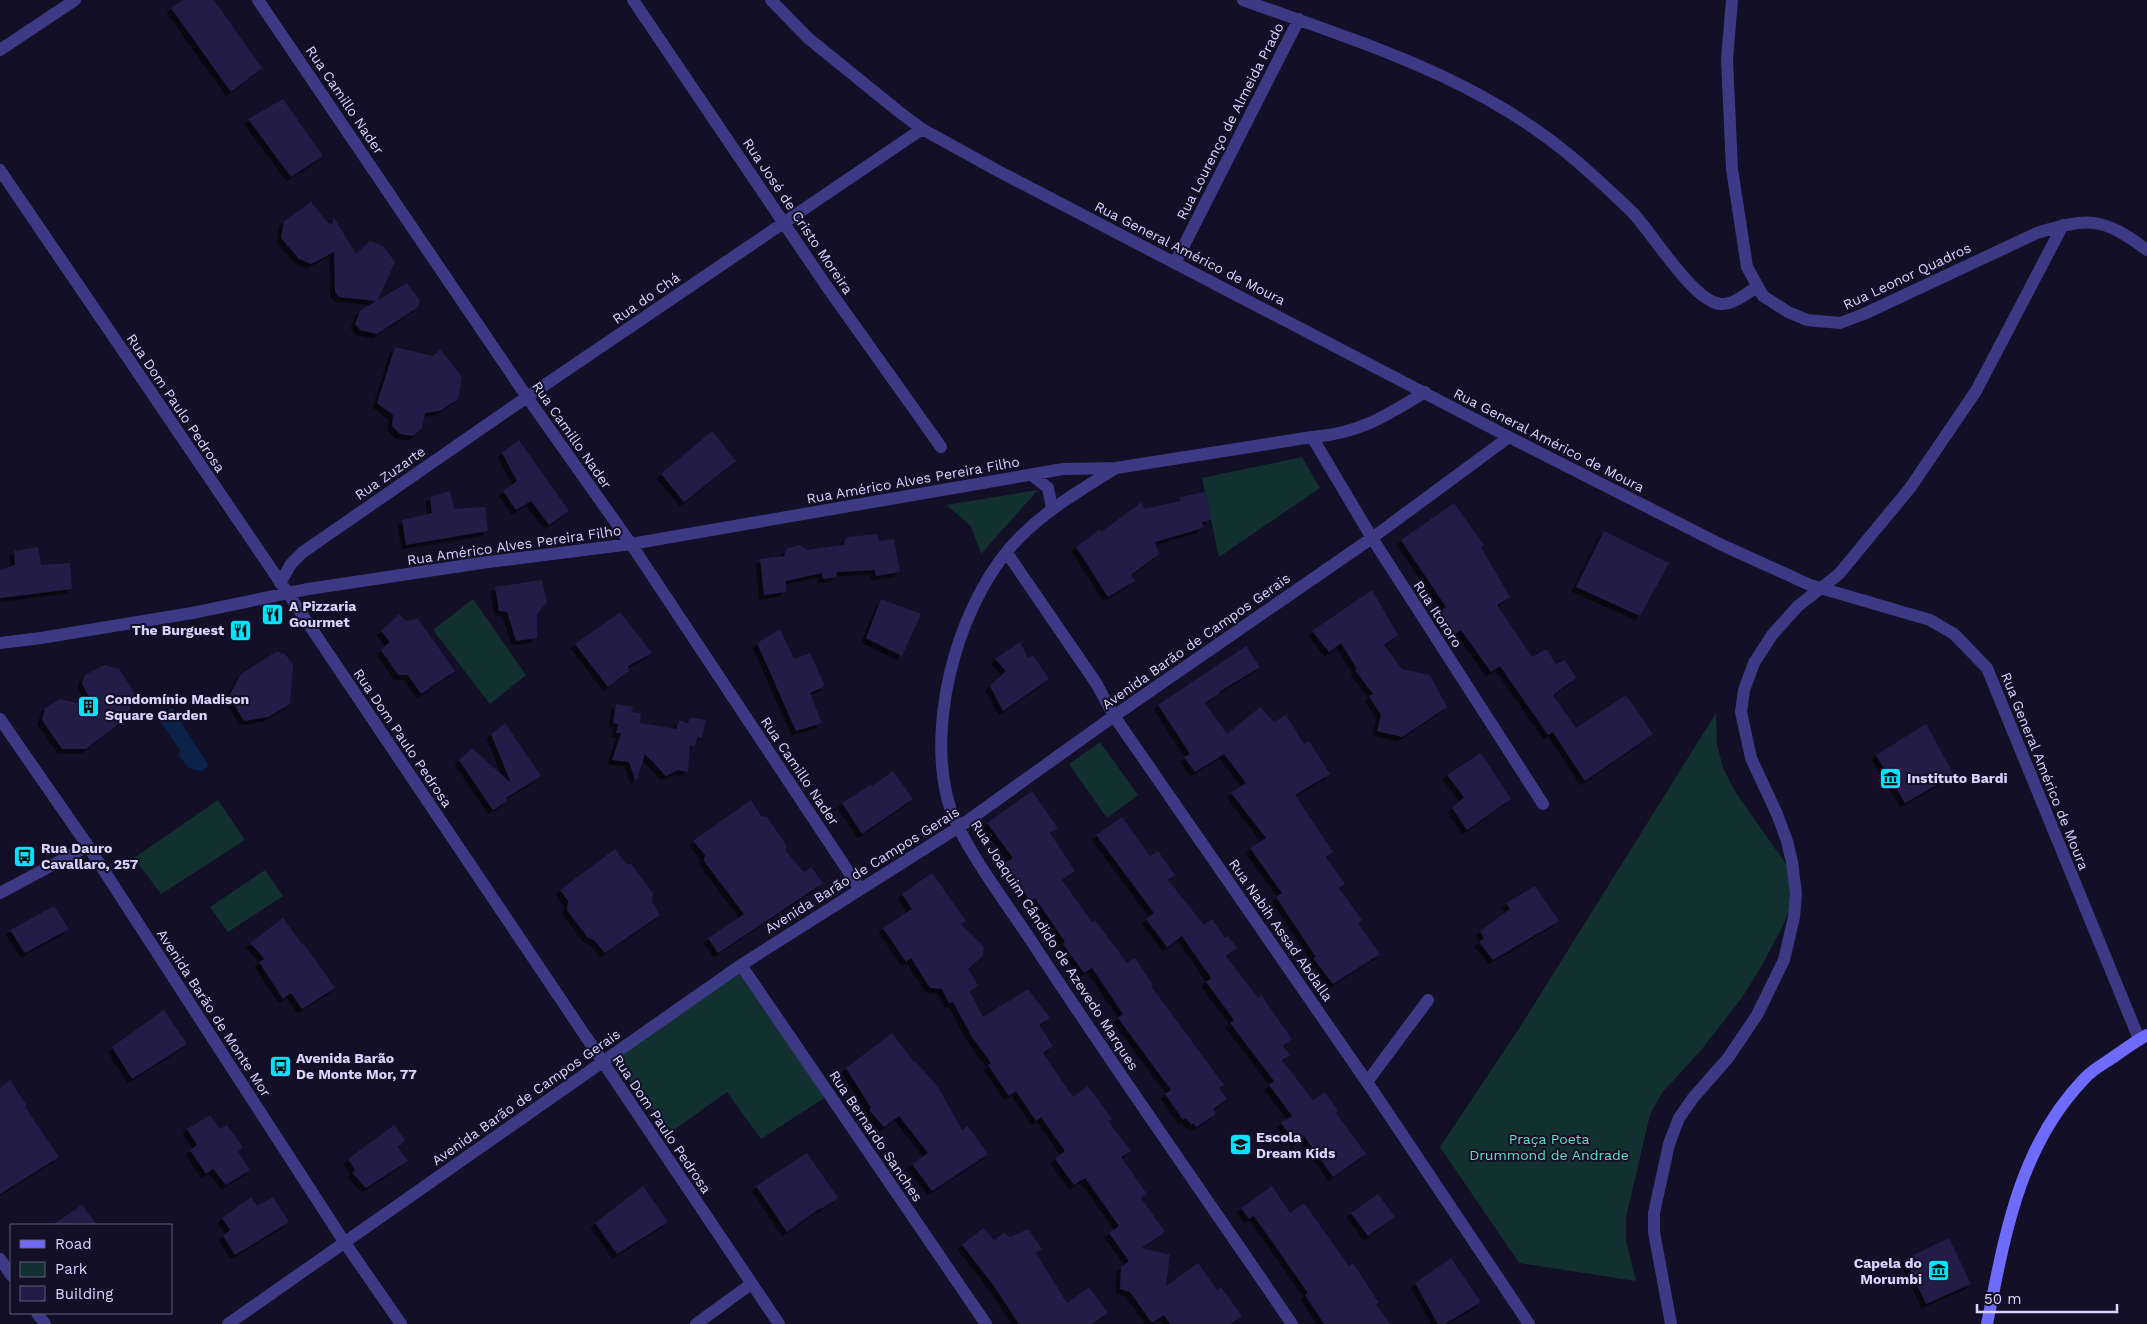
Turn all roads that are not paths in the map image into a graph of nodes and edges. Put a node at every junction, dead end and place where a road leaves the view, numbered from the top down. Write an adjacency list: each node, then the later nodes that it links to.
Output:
1 (74, 0): 8 (street)
2 (258, 0): 17 (street, Rua Camillo Nader)
3 (633, 0): 11 (street, Rua José de Cristo Moreira)
4 (771, 0): 9 (street, Rua General Américo de Moura)
5 (1242, 0): 7 (street)
6 (1732, 0): 15 (street, Rua Leonor Quadros)
7 (1299, 19): 14 (street, Rua Lourenço de Almeida Prado); 15 (street)
8 (0, 50)
9 (922, 129): 11 (street, Rua do Chá); 14 (street, Rua General Américo de Moura)
10 (0, 170): 27 (street, Rua Dom Paulo Pedrosa)
11 (784, 223): 17 (street, Rua do Chá); 20 (street, Rua José de Cristo Moreira)
12 (2063, 225): 13 (street, Rua Leonor Quadros); 15 (street, Rua Leonor Quadros); 28 (street)
13 (2147, 250)
14 (1175, 263): 16 (street, Rua General Américo de Moura)
15 (1757, 287)
16 (1425, 392): 18 (street, Rua Joaquim Cândido de Azevedo Marques); 19 (street, Rua General Américo de Moura)
17 (527, 397): 25 (street, Rua Camillo Nader); 27 (street, Rua Zuzarte)
18 (1312, 437): 21 (street, Rua Joaquim Cândido de Azevedo Marques); 24 (street, Rua Itororo)
19 (1509, 437): 24 (street, Avenida Barão de Campos Gerais); 28 (street, Rua General Américo de Moura)
20 (941, 447)
21 (1116, 468): 22 (street, Rua Joaquim Cândido de Azevedo Marques); 23 (street, Rua Joaquim Cândido de Azevedo Marques)
22 (1032, 475): 23 (street); 25 (street, Rua Américo Alves Pereira Filho)
23 (1052, 508): 26 (street, Rua Joaquim Cândido de Azevedo Marques)
24 (1372, 538): 30 (street, Avenida Barão de Campos Gerais); 32 (street, Rua Itororo)
25 (631, 544): 27 (street, Rua Américo Alves Pereira Filho); 35 (street, Rua Camillo Nader)
26 (1007, 554): 30 (street, Rua Nabih Assad Abdalla); 33 (street, Rua Joaquim Cândido de Azevedo Marques)
27 (284, 588): 29 (street, Rua Américo Alves Pereira Filho); 40 (street, Rua Dom Paulo Pedrosa)
28 (1821, 588): 39 (street, Rua General Américo de Moura); 53 (street)
29 (0, 643)
30 (1114, 716): 33 (street, Avenida Barão de Campos Gerais); 41 (street, Rua Nabih Assad Abdalla)
31 (0, 719): 34 (street, Avenida Barão de Monte Mor)
32 (1543, 804)
33 (960, 827): 35 (street, Avenida Barão de Campos Gerais); 51 (street, Rua Joaquim Cândido de Azevedo Marques)
34 (88, 846): 36 (street); 42 (street, Avenida Barão de Monte Mor)
35 (860, 889): 37 (street, Avenida Barão de Campos Gerais)
36 (0, 893)
37 (741, 965): 40 (street, Avenida Barão de Campos Gerais); 50 (street, Rua Bernardo Sanches)
38 (1428, 1000): 41 (street)
39 (2143, 1037): 54 (main road)
40 (602, 1062): 42 (street, Avenida Barão de Campos Gerais); 45 (street, Rua Dom Paulo Pedrosa)
41 (1367, 1082): 52 (street, Rua Nabih Assad Abdalla)
42 (345, 1243): 46 (street, Avenida Barão de Campos Gerais); 47 (street, Avenida Barão de Monte Mor)
43 (0, 1259): 44 (street)
44 (10, 1274)
45 (751, 1284): 48 (street); 49 (street, Rua Dom Paulo Pedrosa)
46 (228, 1324)
47 (401, 1324)
48 (696, 1324)
49 (779, 1324)
50 (986, 1324)
51 (1292, 1324)
52 (1529, 1324)
53 (1672, 1324)
54 (1987, 1324)

